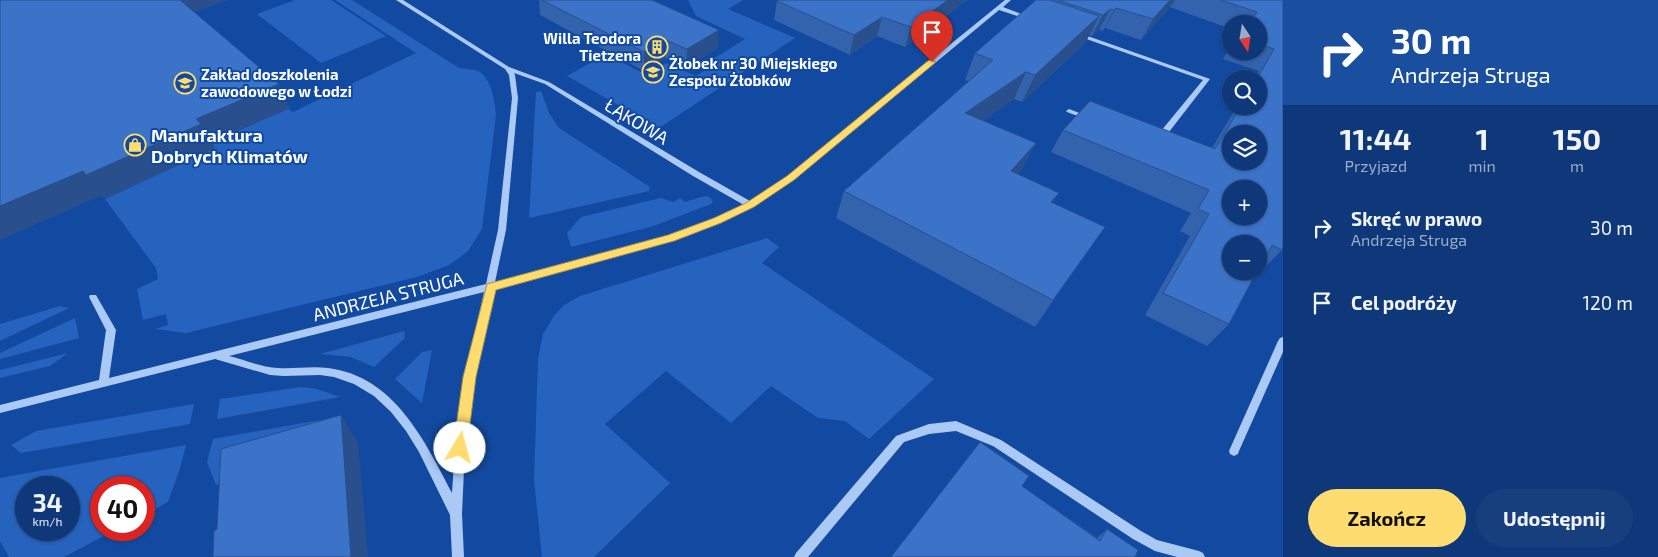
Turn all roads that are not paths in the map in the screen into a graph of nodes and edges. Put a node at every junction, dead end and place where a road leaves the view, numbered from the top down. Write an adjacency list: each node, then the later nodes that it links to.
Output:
1 (399, 0): 6 (street, ŁĄKOWA)
2 (1008, 0): 3 (street, ANDRZEJA STRUGA)
3 (999, 8): 4 (lane); 10 (street, ANDRZEJA STRUGA)
4 (1035, 20)
5 (1067, 31): 9 (lane)
6 (507, 68): 10 (street, ŁĄKOWA); 11 (street)
7 (1070, 111): 8 (lane)
8 (1095, 121)
9 (1154, 144)
10 (750, 205): 11 (street, ANDRZEJA STRUGA)
11 (491, 287): 14 (street, ANDRZEJA STRUGA); 19 (street)
12 (93, 297): 15 (street)
13 (1283, 341): 18 (street)
14 (216, 356): 15 (street, ANDRZEJA STRUGA); 19 (street)
15 (103, 384): 16 (street, ANDRZEJA STRUGA)
16 (3, 408): 17 (street)
17 (0, 419)
18 (1234, 451)
19 (456, 514): 20 (street)
20 (458, 557)
21 (800, 557): 22 (street)
22 (1199, 557)

